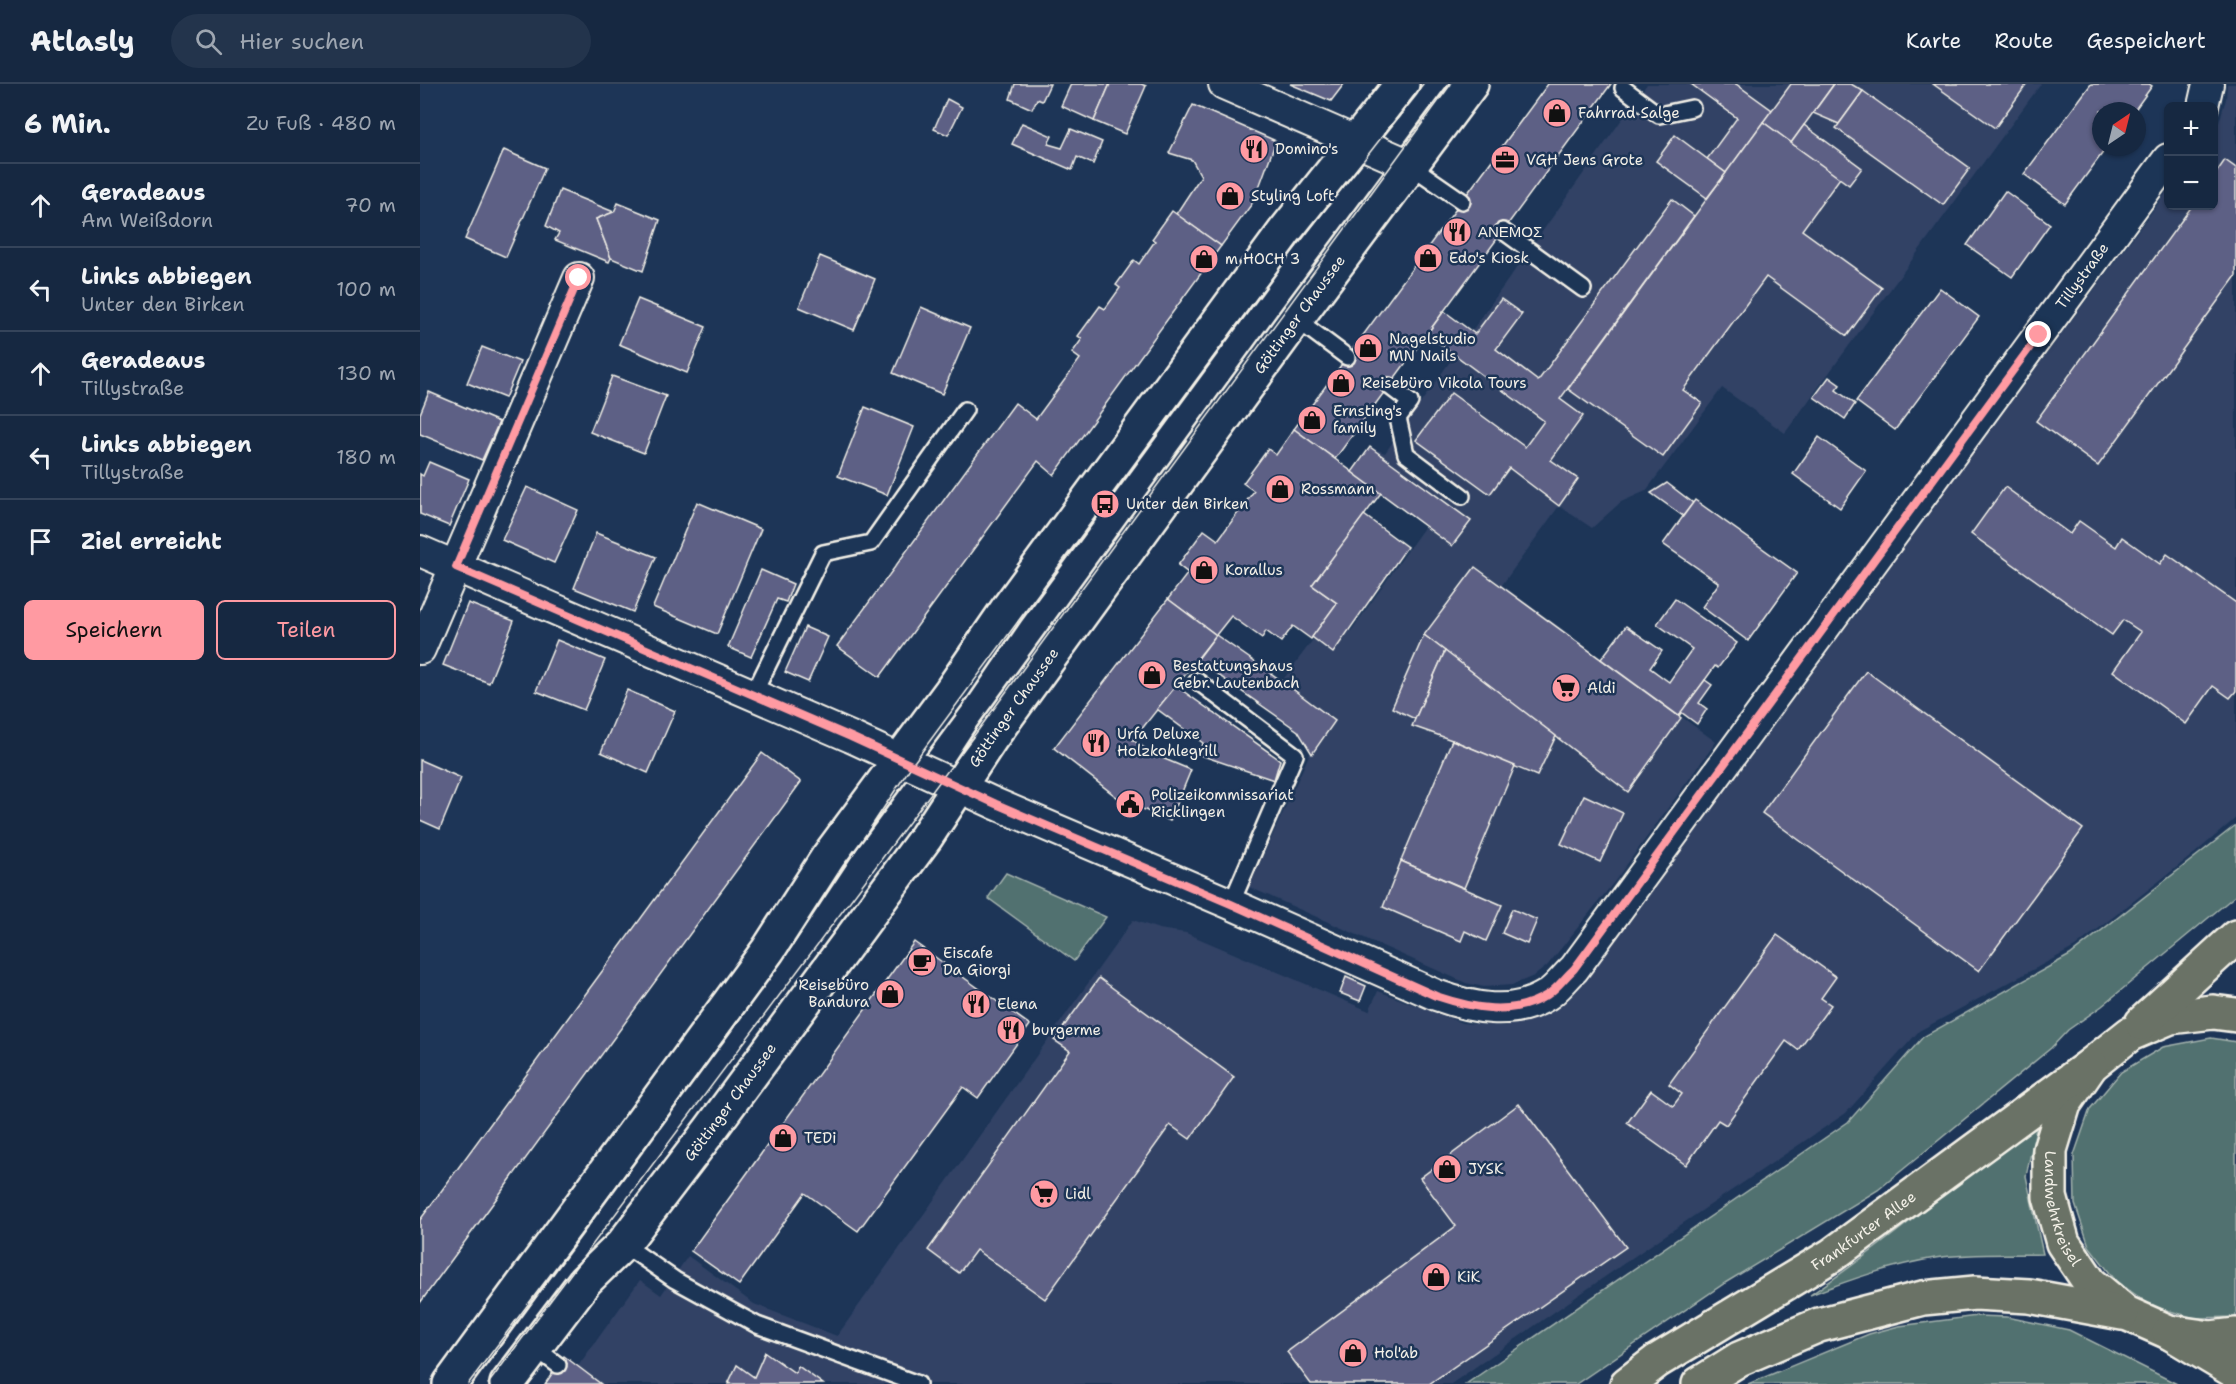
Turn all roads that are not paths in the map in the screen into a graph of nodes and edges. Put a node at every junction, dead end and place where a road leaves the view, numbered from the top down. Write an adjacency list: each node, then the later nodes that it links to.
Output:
1 (1224, 84): 8 (street)
2 (1402, 84): 8 (street)
3 (1471, 84): 9 (street, Göttinger Chaussee)
4 (2208, 84): 6 (street)
5 (1623, 88): 7 (lane)
6 (2204, 102)
7 (1692, 108)
8 (1357, 142): 9 (street); 25 (street)
9 (1410, 165): 11 (lane); 15 (street, Göttinger Chaussee)
10 (2164, 166): 27 (street, Tillystraße)
11 (1462, 201)
12 (1503, 231): 14 (lane)
13 (579, 278): 21 (street)
14 (1583, 289)
15 (1296, 319): 16 (lane); 26 (street, Göttinger Chaussee)
16 (1347, 357)
17 (1389, 386): 19 (lane)
18 (965, 410): 24 (lane)
19 (1462, 496)
20 (420, 551): 21 (street)
21 (456, 567): 22 (street); 24 (street)
22 (420, 649)
23 (1197, 681): 27 (lane)
24 (753, 695): 25 (street)
25 (906, 762): 26 (street, Tillystraße); 37 (street)
26 (960, 788): 27 (street, Tillystraße); 32 (street, Göttinger Chaussee)
27 (1231, 904)
28 (2236, 937): 30 (main road)
29 (2236, 1015): 30 (main road, Landwehrkreisel)
30 (2130, 1034): 31 (main road, Landwehrkreisel)
31 (2091, 1065): 33 (main road, Landwehrkreisel); 40 (main road, Frankfurter Allee)
32 (623, 1244): 38 (street, Göttinger Chaussee); 39 (lane)
33 (2126, 1313): 34 (main road, Landwehrkreisel); 41 (main road)
34 (2169, 1332): 35 (main road, Landwehrkreisel); 36 (main road)
35 (2236, 1335)
36 (2236, 1372)
37 (450, 1384)
38 (507, 1384)
39 (918, 1384)
40 (1627, 1384)
41 (1699, 1384)

